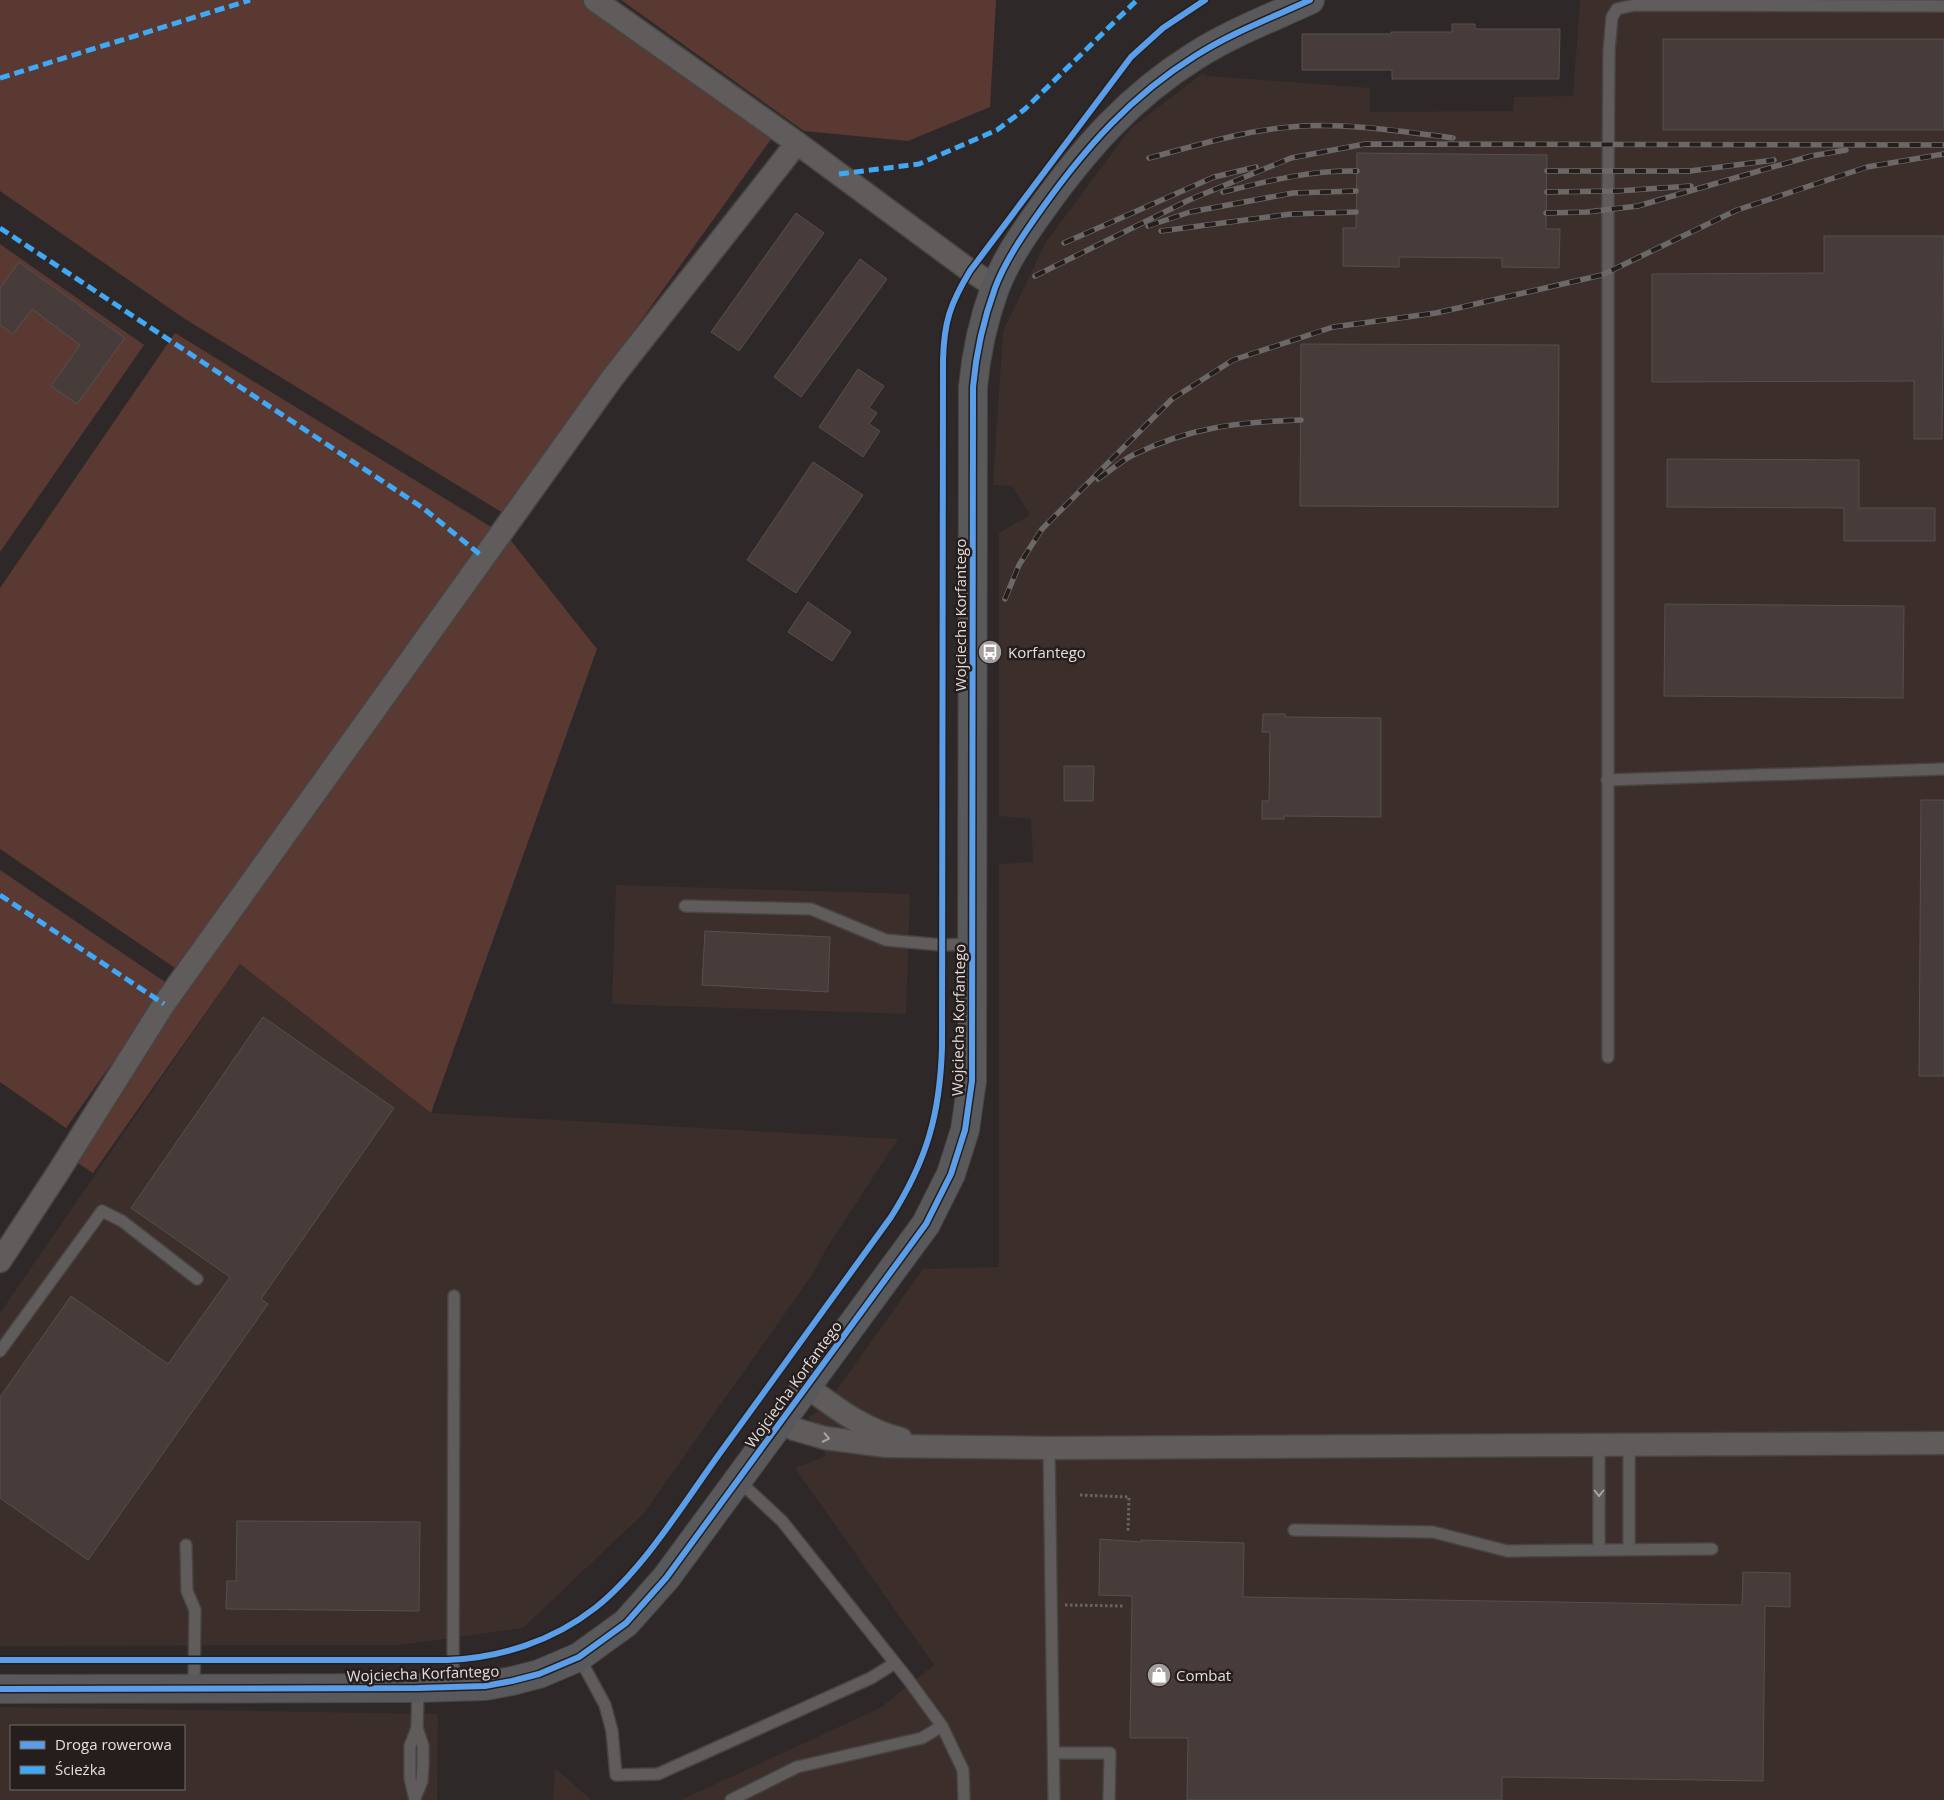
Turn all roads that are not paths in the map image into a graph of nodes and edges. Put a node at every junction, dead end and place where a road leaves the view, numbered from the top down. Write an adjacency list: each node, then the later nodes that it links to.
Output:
1 (595, 0): 4 (street)
2 (1310, 0): 5 (street, Wojciecha Korfantego)
3 (1944, 6): 7 (lane)
4 (797, 143): 5 (street); 11 (street)
5 (996, 287): 9 (street, Wojciecha Korfantego)
6 (1944, 769): 7 (lane)
7 (1608, 780): 10 (lane)
8 (685, 906): 9 (lane)
9 (972, 944): 15 (street, Wojciecha Korfantego)
10 (1608, 1057)
11 (0, 1261)
12 (197, 1279): 14 (lane)
13 (454, 1296): 30 (lane)
14 (0, 1351)
15 (806, 1386): 16 (street, Wojciecha Korfantego); 19 (street)
16 (781, 1421): 19 (street, one-way to 19); 22 (street, Wojciecha Korfantego)
17 (1944, 1443): 18 (street)
18 (1629, 1444): 20 (street); 26 (lane)
19 (926, 1445): 21 (street)
20 (1599, 1445): 21 (street); 25 (lane, one-way to 25)
21 (1049, 1448): 35 (lane)
22 (738, 1480): 28 (street, Wojciecha Korfantego); 29 (lane)
23 (1294, 1530): 25 (lane)
24 (186, 1545): 33 (lane)
25 (1599, 1549): 26 (lane)
26 (1629, 1549): 27 (lane)
27 (1712, 1549)
28 (579, 1657): 29 (lane); 30 (street, Wojciecha Korfantego)
29 (895, 1663): 34 (lane)
30 (453, 1687): 31 (street, Wojciecha Korfantego)
31 (418, 1688): 33 (street, Wojciecha Korfantego); 36 (lane)
32 (0, 1689): 33 (street, Wojciecha Korfantego)
33 (194, 1689)
34 (942, 1726): 37 (lane); 38 (lane)
35 (1054, 1753): 39 (lane); 40 (lane)
36 (415, 1799)
37 (731, 1800)
38 (964, 1800)
39 (1054, 1800)
40 (1109, 1800)

